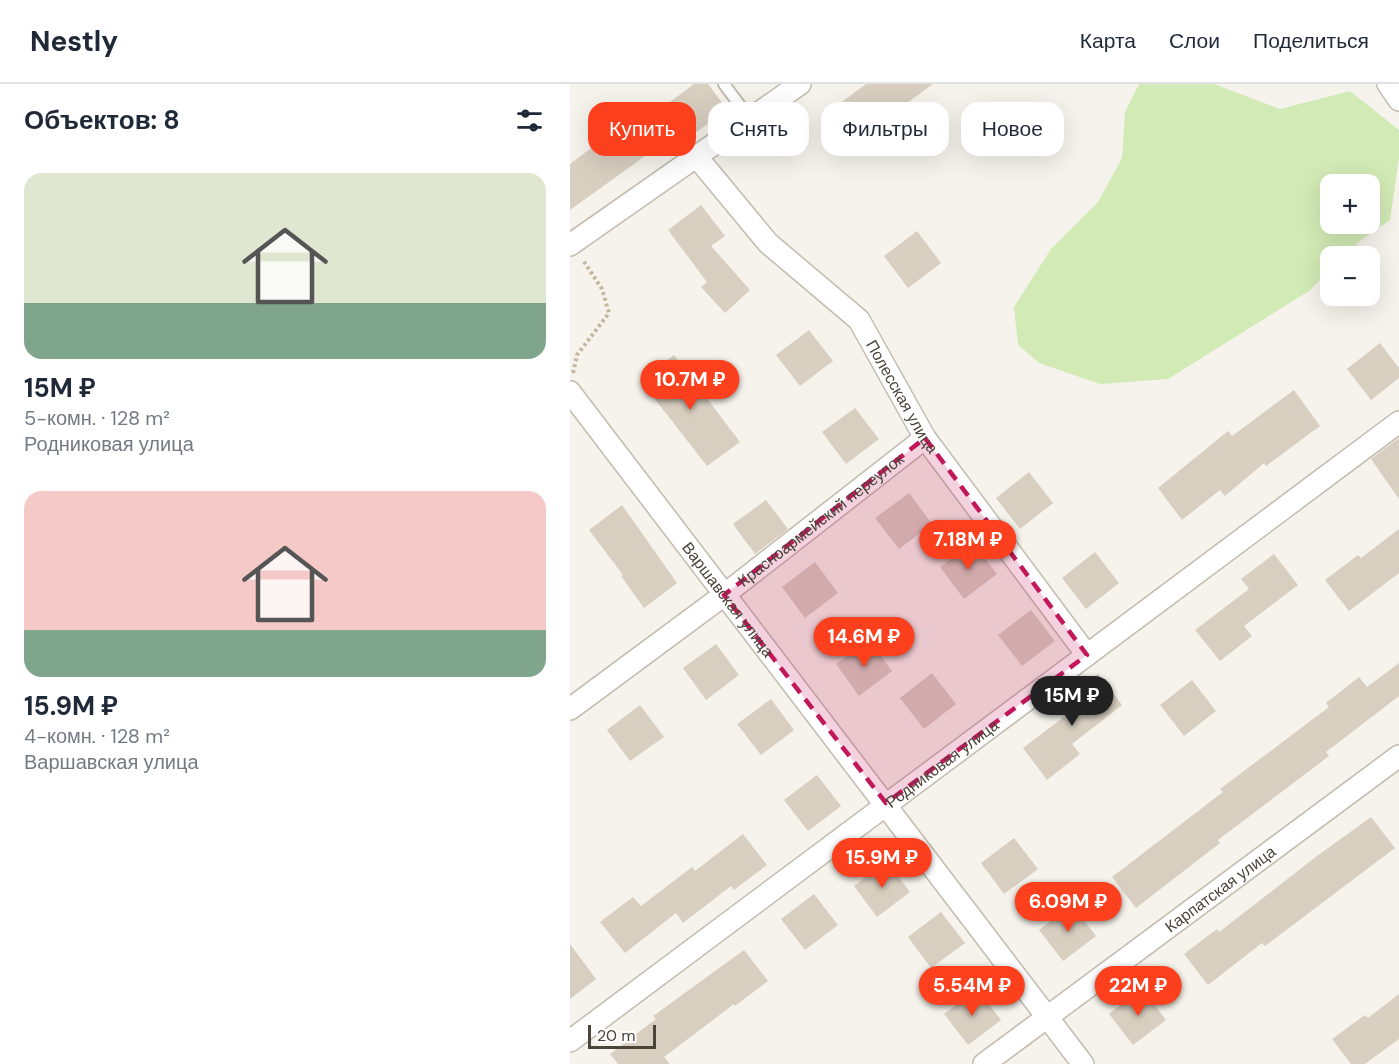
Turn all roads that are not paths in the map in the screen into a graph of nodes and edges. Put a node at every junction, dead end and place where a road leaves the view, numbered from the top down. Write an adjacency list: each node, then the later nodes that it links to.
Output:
1 (724, 84): 5 (lane)
2 (800, 84): 6 (street)
3 (1388, 84): 4 (street)
4 (1399, 100)
5 (737, 102)
6 (774, 102)
7 (708, 148): 8 (street)
8 (696, 156): 9 (street); 12 (street, Полесская улица)
9 (571, 244)
10 (571, 384): 13 (street, Варшавская улица)
11 (1399, 422): 14 (street, Родниковая улица)
12 (926, 438): 13 (street, Красноармейский переулок); 14 (street, Полесская улица)
13 (724, 595): 15 (street, Красноармейский переулок); 17 (street, Варшавская улица)
14 (1087, 655): 17 (street, Родниковая улица)
15 (570, 709)
16 (1399, 756): 18 (street, Карпатская улица)
17 (886, 803): 18 (street, Варшавская улица); 19 (street, Родниковая улица)
18 (1046, 1017): 20 (street, Карпатская улица); 21 (street, Варшавская улица)
19 (570, 1041)
20 (984, 1064)
21 (1083, 1064)

